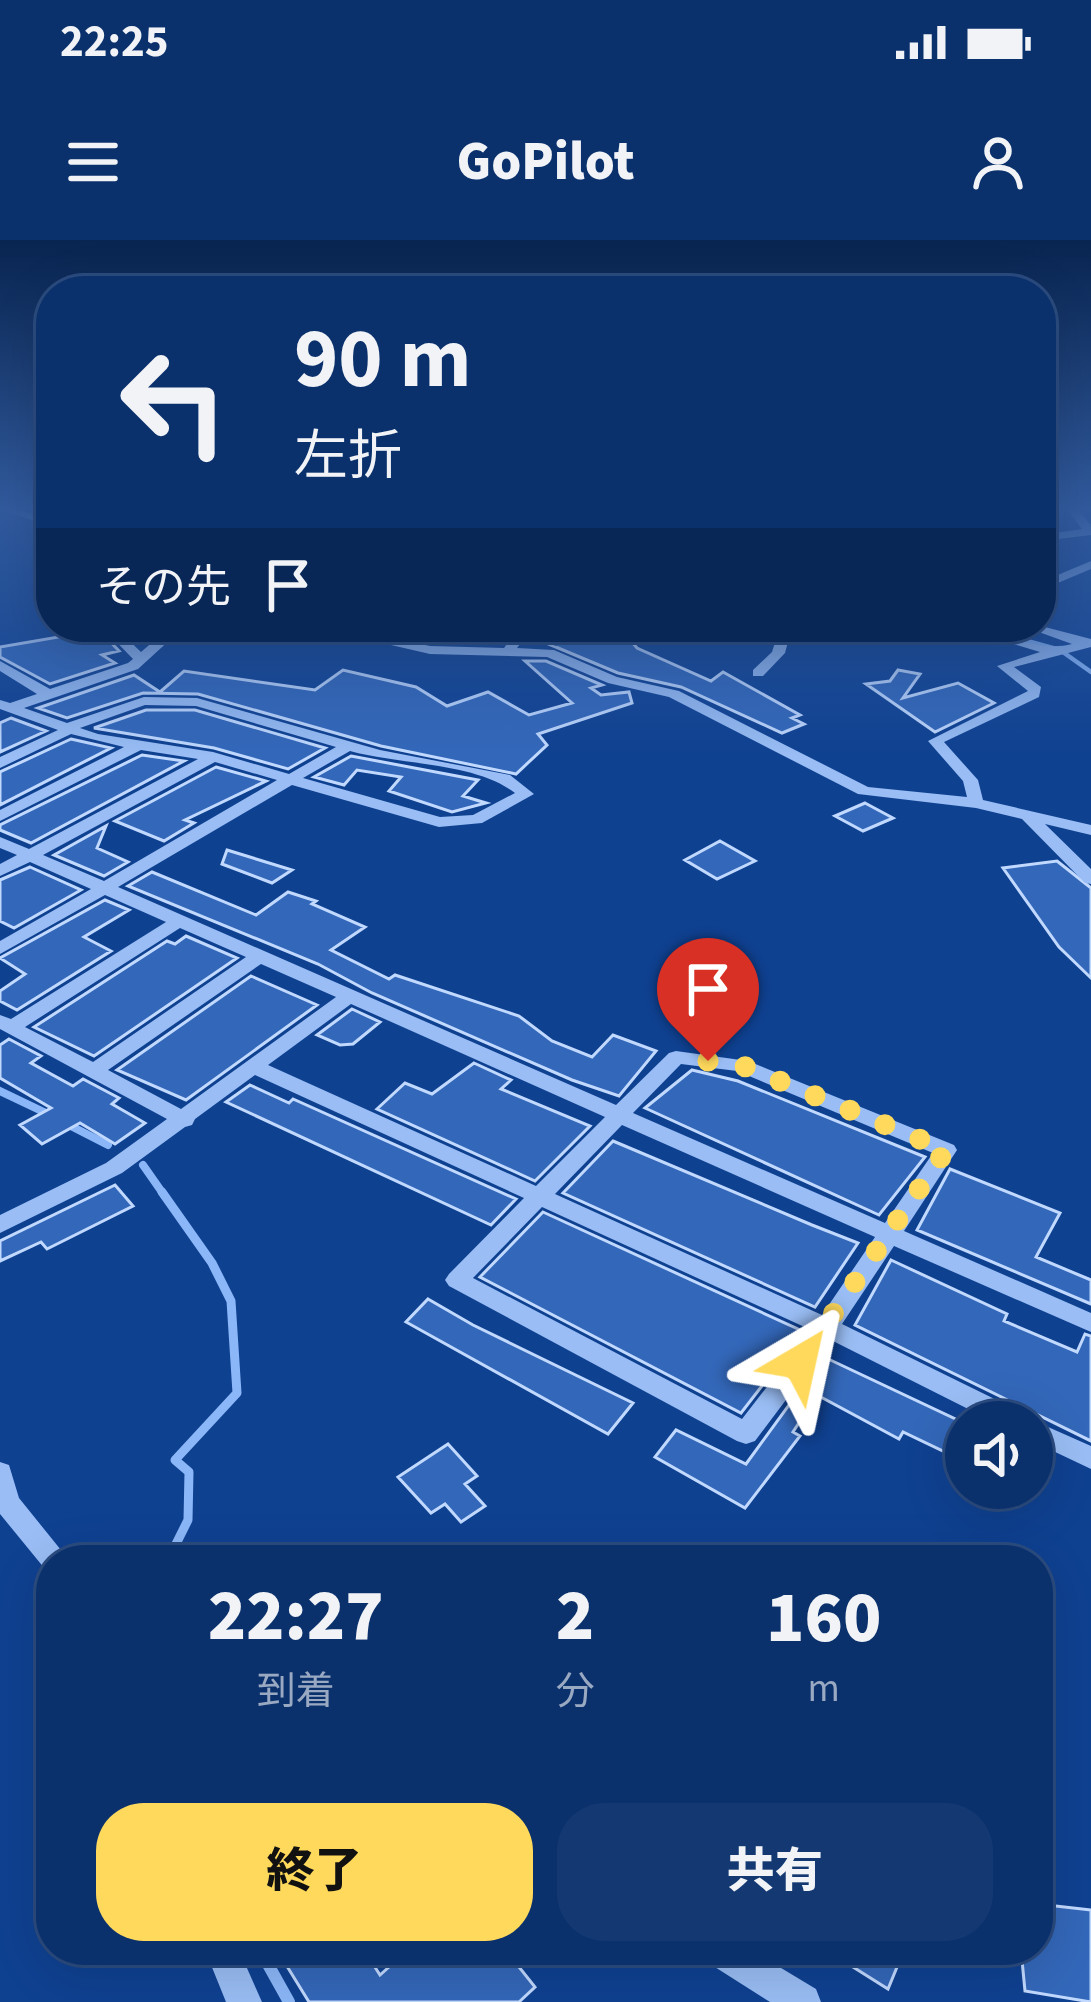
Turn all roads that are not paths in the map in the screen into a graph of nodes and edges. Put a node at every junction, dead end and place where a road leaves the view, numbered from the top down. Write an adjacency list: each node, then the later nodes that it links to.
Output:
1 (123, 642): 9 (street)
2 (161, 642): 9 (street)
3 (393, 642): 8 (street)
4 (515, 642): 8 (street)
5 (782, 642): 12 (street)
6 (1040, 642): 7 (street)
7 (1071, 648): 11 (street); 21 (street)
8 (509, 651): 21 (street)
9 (141, 660): 13 (street)
10 (0, 664): 13 (street)
11 (1091, 664)
12 (758, 673)
13 (46, 693): 14 (street)
14 (4, 708): 15 (street)
15 (68, 729): 16 (street); 17 (street); 19 (street)
16 (140, 745): 18 (street); 22 (street)
17 (349, 745): 20 (street); 20 (street)
18 (213, 757): 20 (street); 26 (street)
19 (0, 763)
20 (290, 781): 29 (street)
21 (976, 803): 23 (street)
22 (0, 816)
23 (1028, 816): 24 (street); 28 (street)
24 (1091, 830)
25 (0, 842): 26 (street)
26 (29, 855): 27 (street); 29 (street)
27 (0, 871)
28 (1091, 879)
29 (106, 886): 30 (street); 31 (street)
30 (179, 921): 32 (street); 34 (street)
31 (0, 949)
32 (260, 956): 33 (street); 36 (street)
33 (351, 995): 35 (street); 37 (street)
34 (6, 1024): 36 (street)
35 (256, 1067): 38 (street); 39 (street)
36 (94, 1070): 38 (street)
37 (616, 1114): 39 (street); 41 (street); 41 (street)
38 (185, 1120): 40 (street)
39 (540, 1195): 43 (street); 43 (street)
40 (0, 1225)
41 (885, 1234): 42 (street); 43 (street)
42 (1091, 1323)
43 (827, 1328): 44 (street)
44 (975, 1401)
45 (1053, 1439): 46 (street)
46 (1091, 1458)
47 (0, 1473): 48 (street)
48 (42, 1545)
49 (228, 1965): 51 (street)
50 (743, 1965): 52 (street)
51 (244, 2002)
52 (803, 2002)

